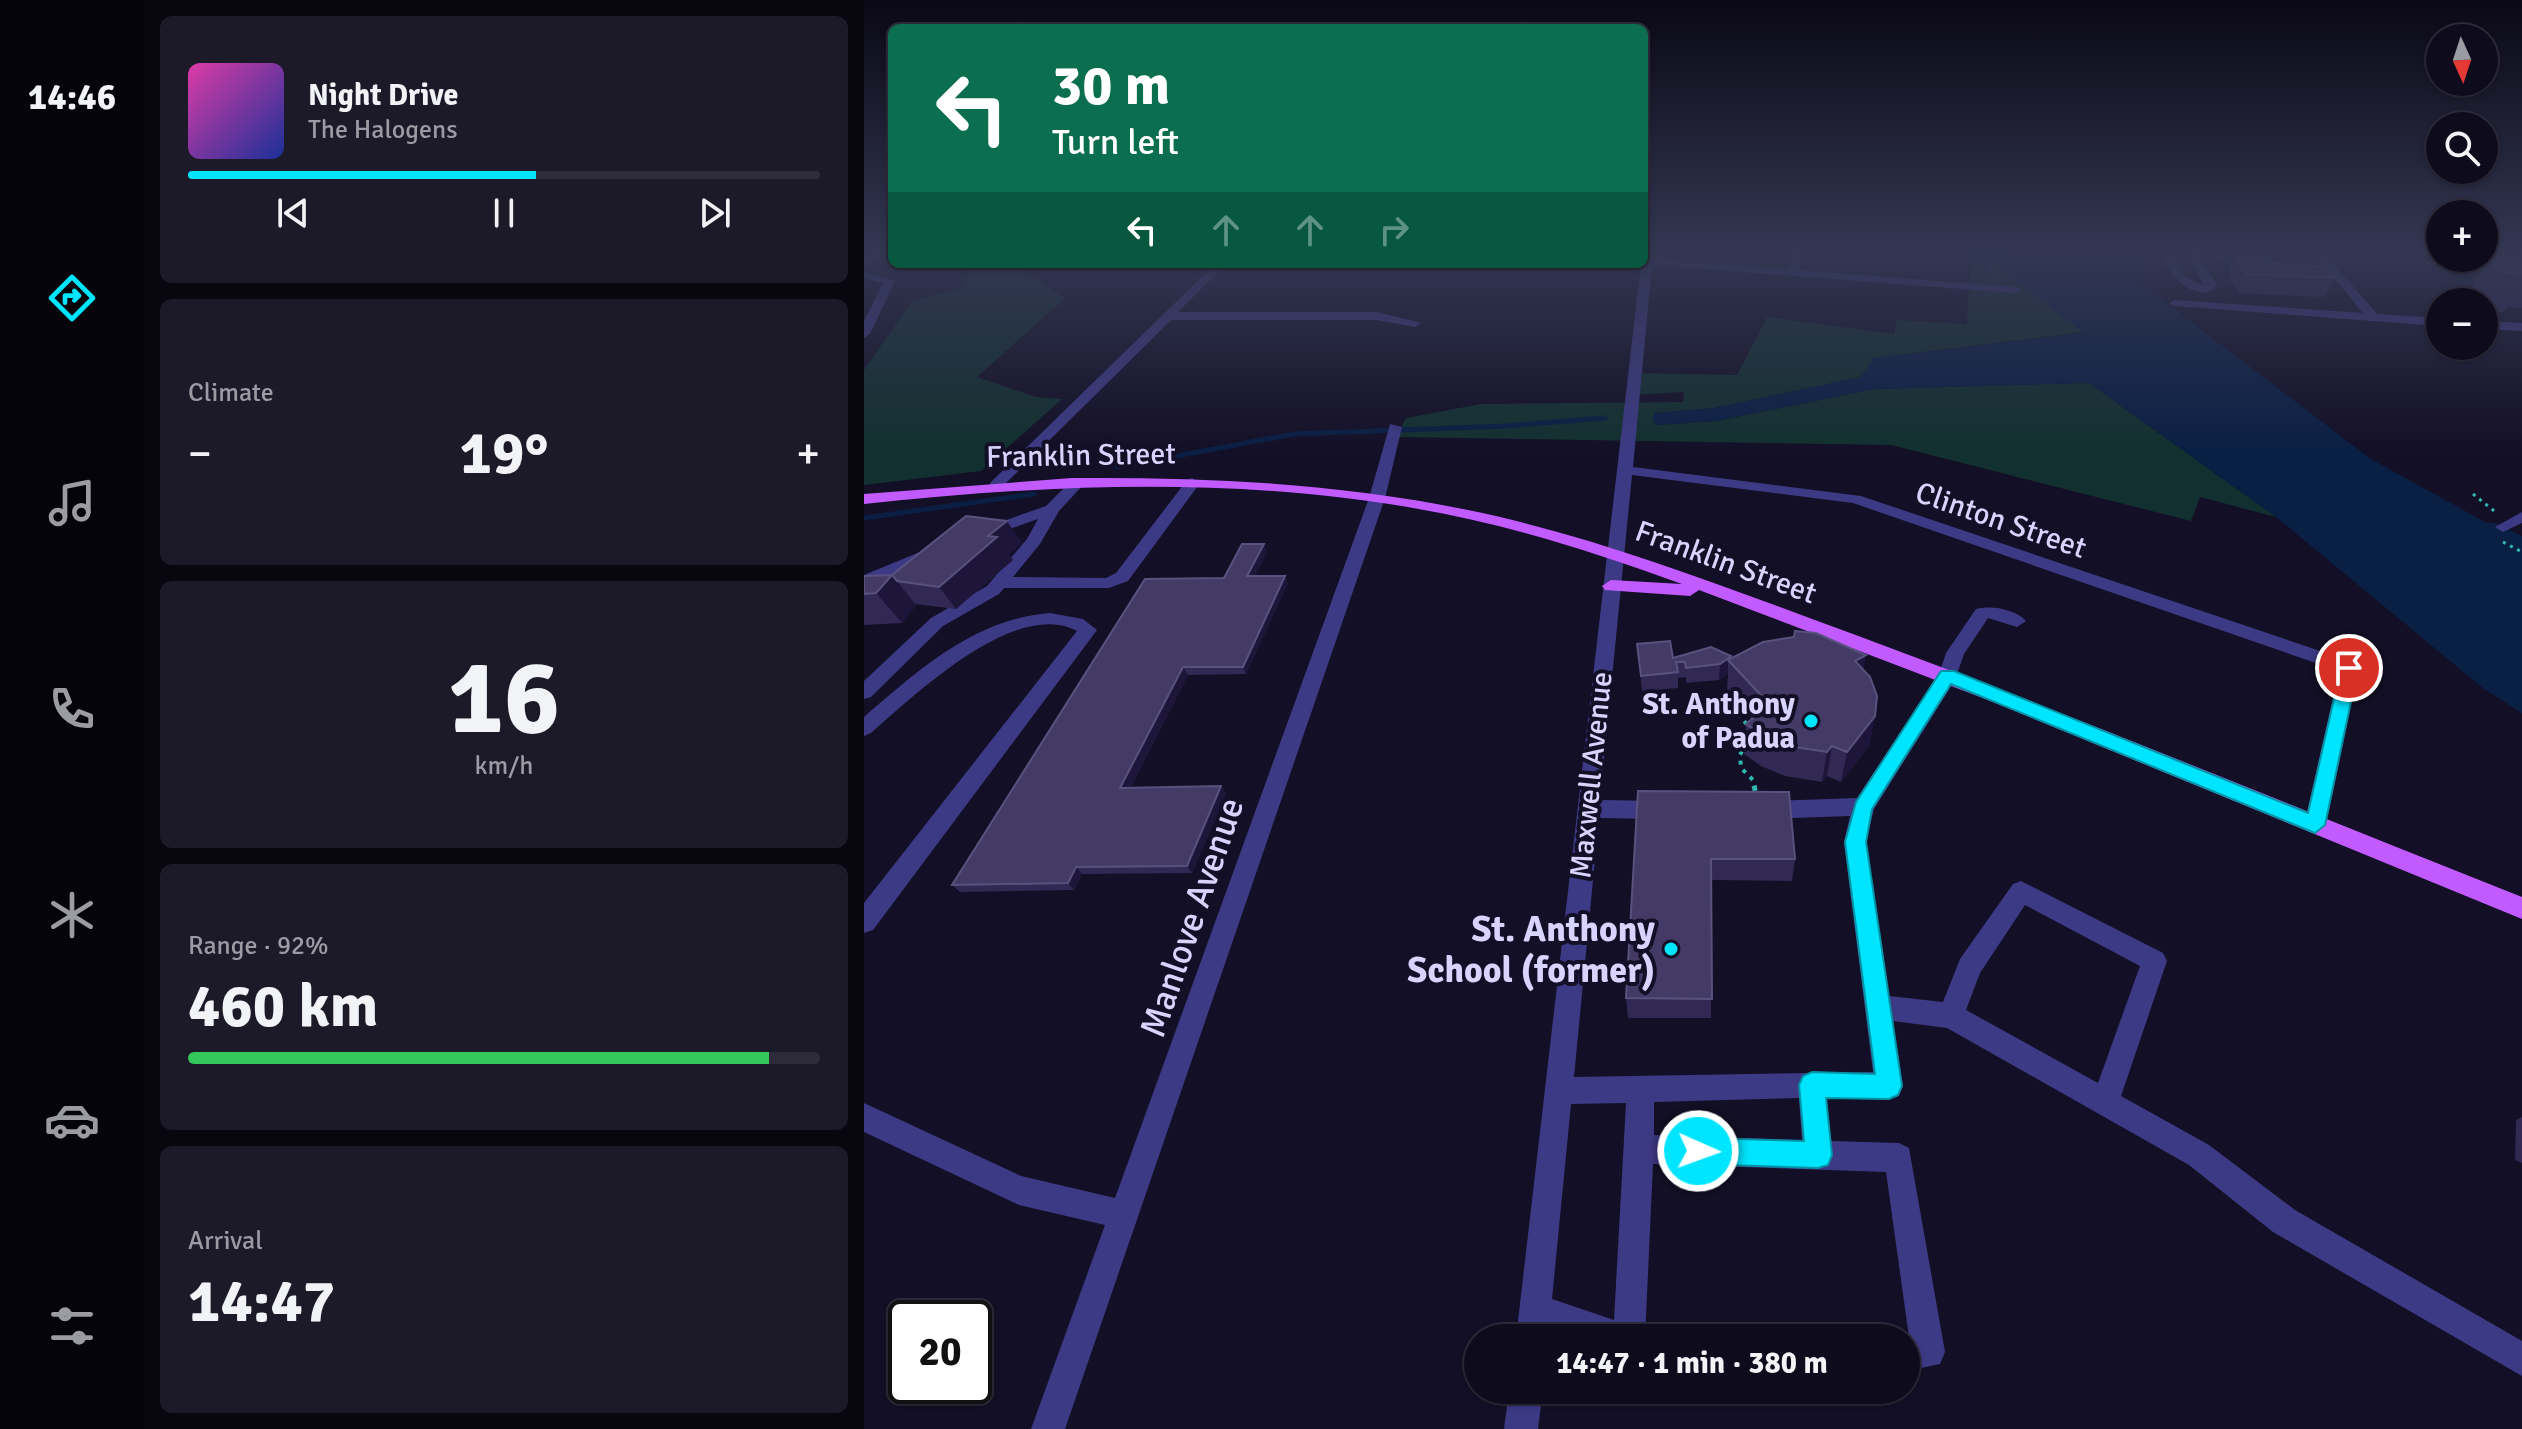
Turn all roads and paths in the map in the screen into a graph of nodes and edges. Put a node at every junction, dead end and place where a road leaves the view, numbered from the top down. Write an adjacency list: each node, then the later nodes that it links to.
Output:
1 (1164, 319): 13 (street)
2 (1392, 319): 6 (street)
3 (1639, 319): 10 (street, Maxwell Avenue)
4 (2396, 319): 5 (street)
5 (2426, 321)
6 (1415, 323)
7 (2498, 326): 8 (street)
8 (2522, 327)
9 (1394, 432): 14 (street, Manlove Avenue)
10 (1624, 470): 19 (street, Maxwell Avenue); 35 (street, Clinton Street)
11 (1077, 483): 12 (main road, Franklin Street); 13 (main road, Franklin Street); 16 (street)
12 (1192, 483): 14 (main road, Franklin Street); 21 (street)
13 (995, 486): 15 (main road, Franklin Street)
14 (1377, 498): 19 (main road, Franklin Street); 47 (street, Manlove Avenue)
15 (864, 499)
16 (1052, 509): 20 (street); 21 (street)
17 (2522, 517): 18 (street)
18 (2503, 527)
19 (1614, 553): 22 (street, Maxwell Avenue); 23 (main road, Franklin Street)
20 (864, 581)
21 (999, 582): 25 (street)
22 (1611, 586): 23 (main road); 33 (street, Maxwell Avenue)
23 (1727, 594): 27 (main road, Franklin Street)
24 (2017, 621): 27 (street)
25 (888, 669): 26 (street); 28 (street)
26 (864, 672)
27 (1948, 675): 32 (street); 35 (main road, Franklin Street)
28 (864, 692)
29 (1733, 695): 31 (path)
30 (864, 728): 37 (street)
31 (1748, 804): 32 (street)
32 (1863, 807): 38 (street)
33 (1587, 809): 34 (street); 42 (street, Maxwell Avenue)
34 (1681, 809)
35 (2315, 825): 36 (main road, Franklin Street)
36 (2522, 908)
37 (864, 922)
38 (1880, 1007): 39 (street); 40 (street)
39 (1951, 1016): 43 (street); 43 (street)
40 (1812, 1085): 41 (street); 46 (street)
41 (1640, 1089): 42 (street); 45 (street)
42 (1557, 1091): 48 (street, Maxwell Avenue)
43 (2105, 1102): 51 (street)
44 (864, 1117): 47 (street)
45 (1639, 1149): 46 (street); 49 (street)
46 (1818, 1155): 50 (street)
47 (1124, 1215): 53 (street, Manlove Avenue)
48 (1534, 1324)
49 (1630, 1324)
50 (1920, 1353)
51 (2522, 1359)
52 (1524, 1404): 54 (street)
53 (1048, 1429)
54 (1521, 1429)

